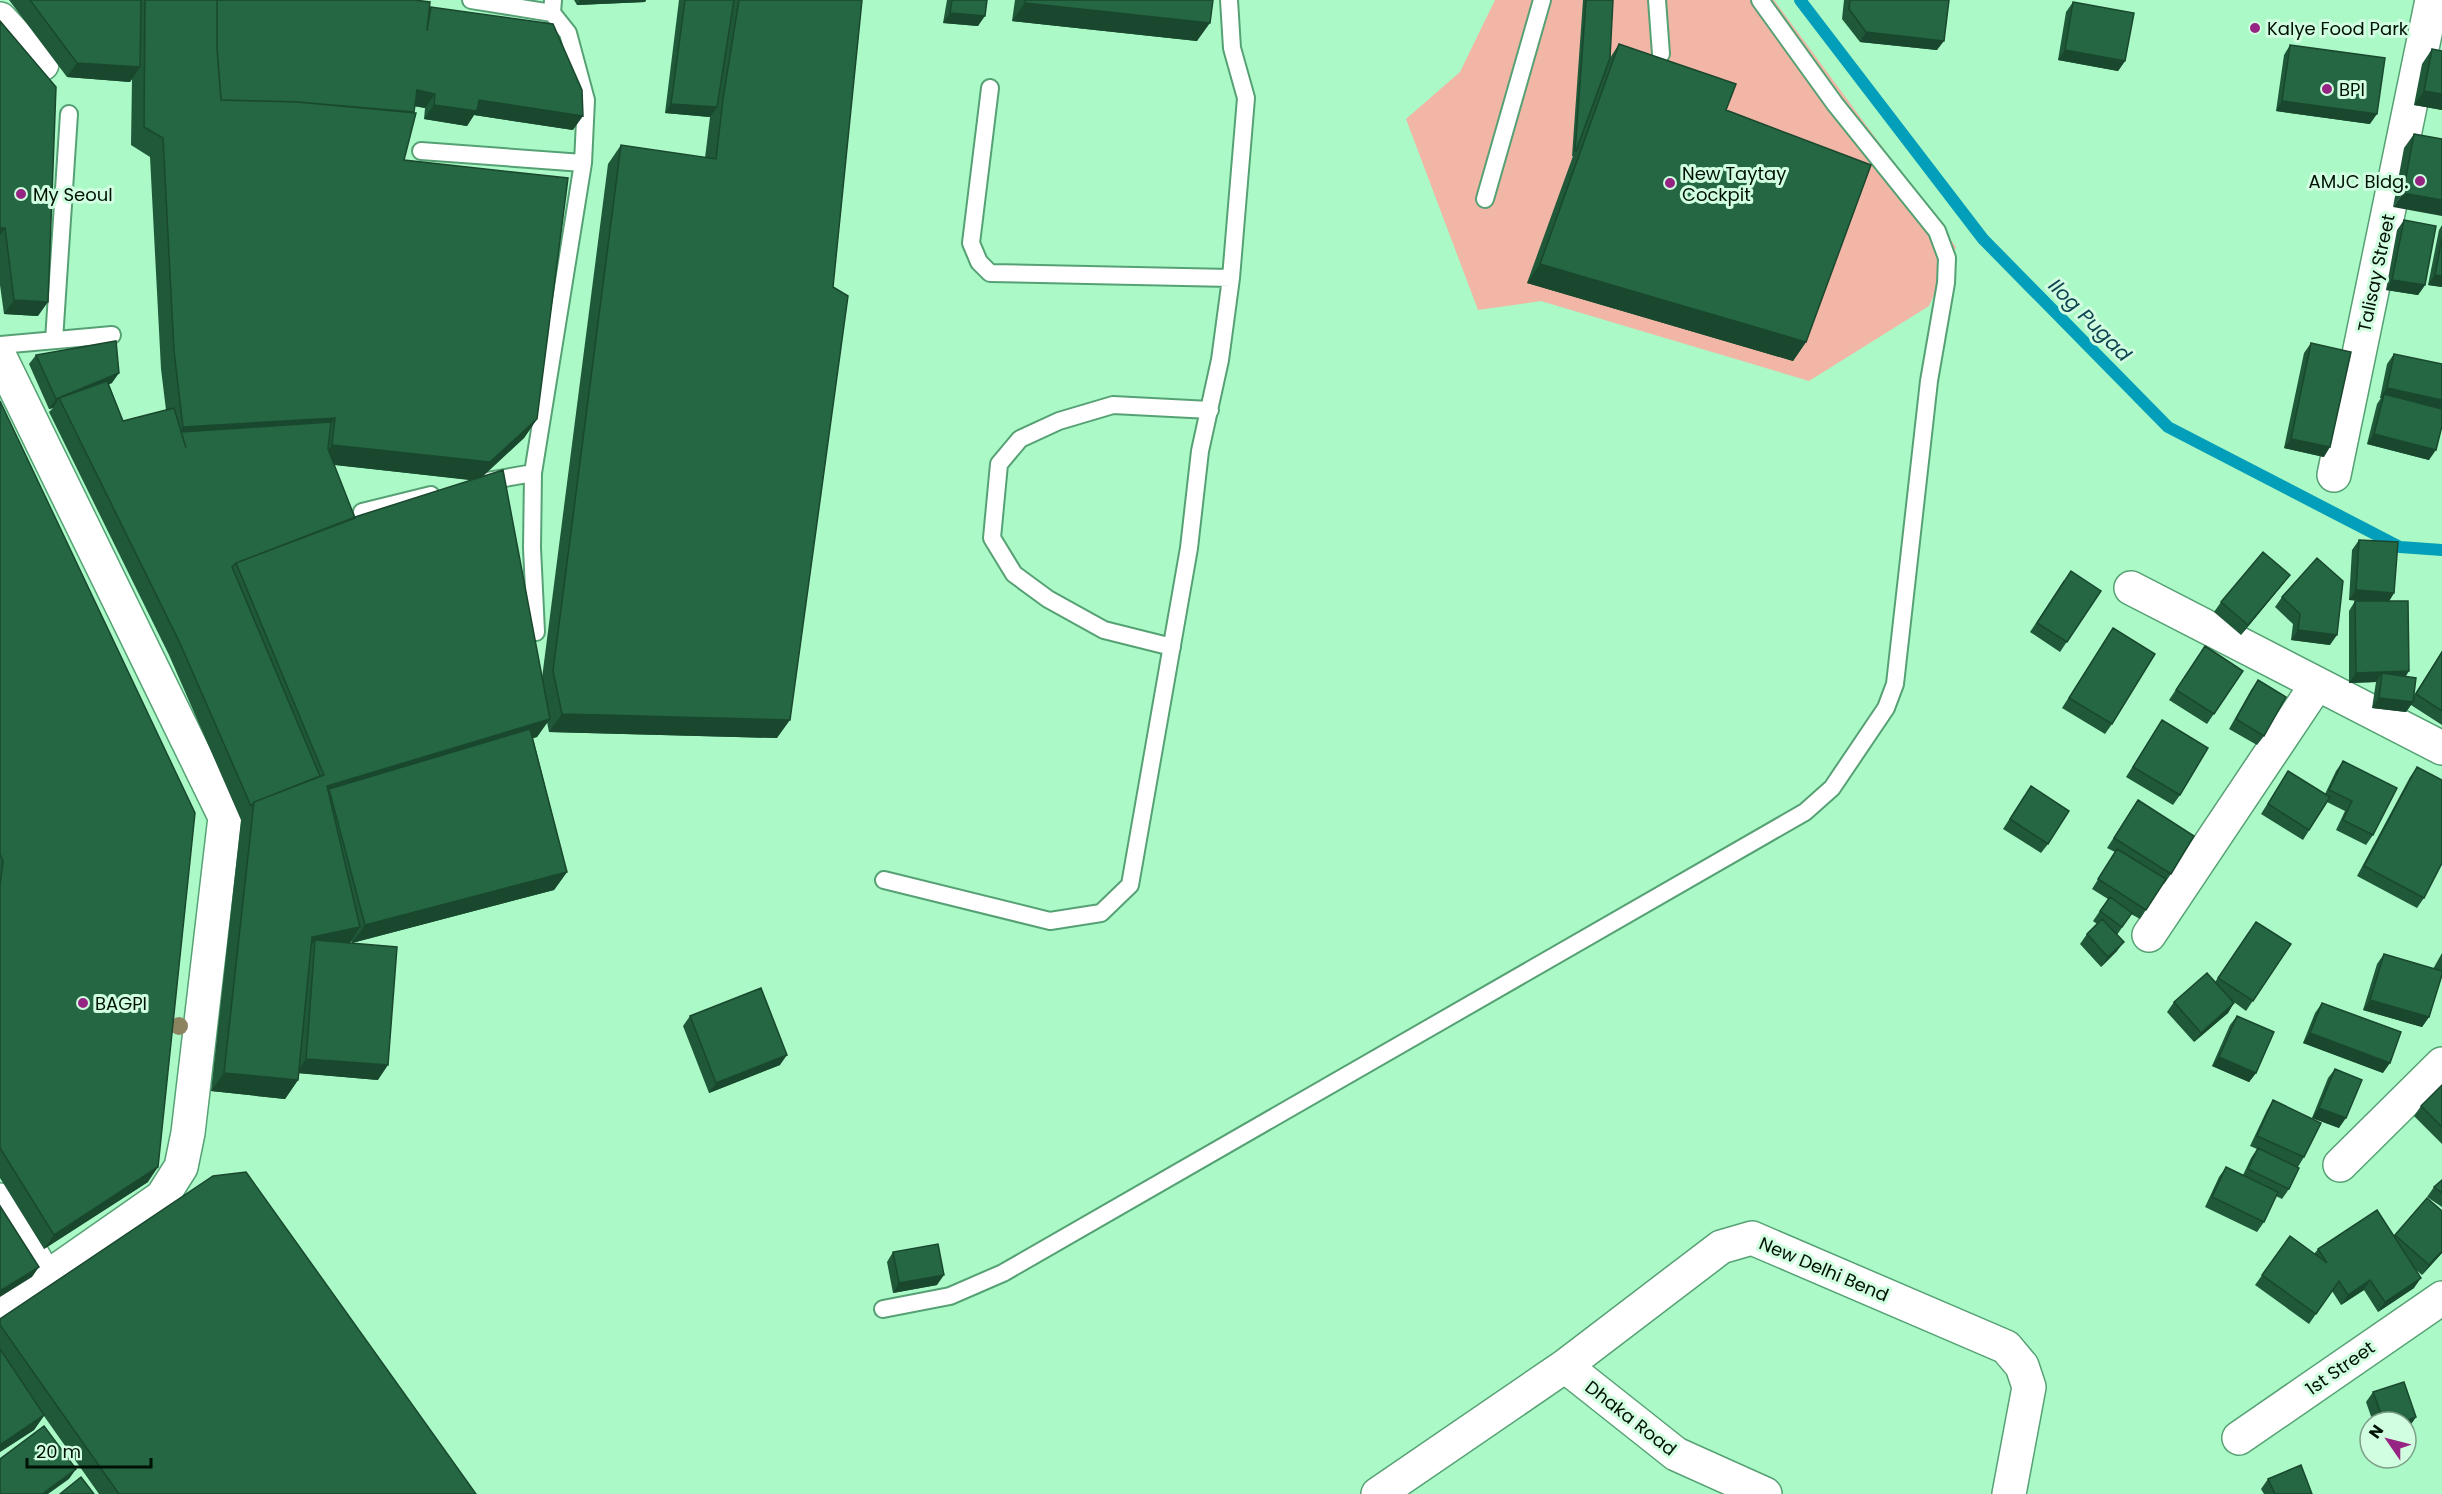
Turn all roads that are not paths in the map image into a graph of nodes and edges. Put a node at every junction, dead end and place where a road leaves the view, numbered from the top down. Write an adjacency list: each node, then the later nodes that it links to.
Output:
1 (471, 0): 7 (lane)
2 (1229, 0): 16 (lane)
3 (1542, 0): 15 (lane)
4 (1657, 0): 9 (lane)
5 (1760, 0): 38 (lane)
6 (2432, 0): 23 (street, Talisay Street)
7 (553, 6): 14 (lane)
8 (0, 19): 10 (street)
9 (1660, 54)
10 (42, 64)
11 (990, 88): 16 (lane)
12 (69, 114): 18 (lane)
13 (421, 151): 14 (lane)
14 (583, 163): 22 (lane)
15 (1485, 199)
16 (1231, 278): 21 (lane)
17 (112, 335): 18 (lane)
18 (54, 340): 19 (lane)
19 (0, 345)
20 (0, 357): 35 (street)
21 (1210, 410): 27 (lane); 27 (lane)
22 (533, 472): 24 (lane); 26 (lane)
23 (2334, 475)
24 (362, 512)
25 (2132, 588): 28 (street)
26 (536, 632)
27 (1172, 647): 30 (lane)
28 (2317, 684): 29 (street); 31 (street)
29 (2442, 748)
30 (884, 879)
31 (2150, 935)
32 (2442, 1064): 33 (street)
33 (2340, 1165)
34 (0, 1200): 35 (street)
35 (46, 1278): 37 (street)
36 (2442, 1298): 40 (street, 1st Street)
37 (0, 1306)
38 (883, 1309)
39 (1565, 1366): 41 (street, New Delhi Bend); 43 (street, Dhaka Road); 44 (street, New Delhi Bend)
40 (2239, 1438)
41 (1416, 1484): 42 (street, New Delhi Bend)
42 (1378, 1494)
43 (1765, 1494)
44 (2009, 1494)

